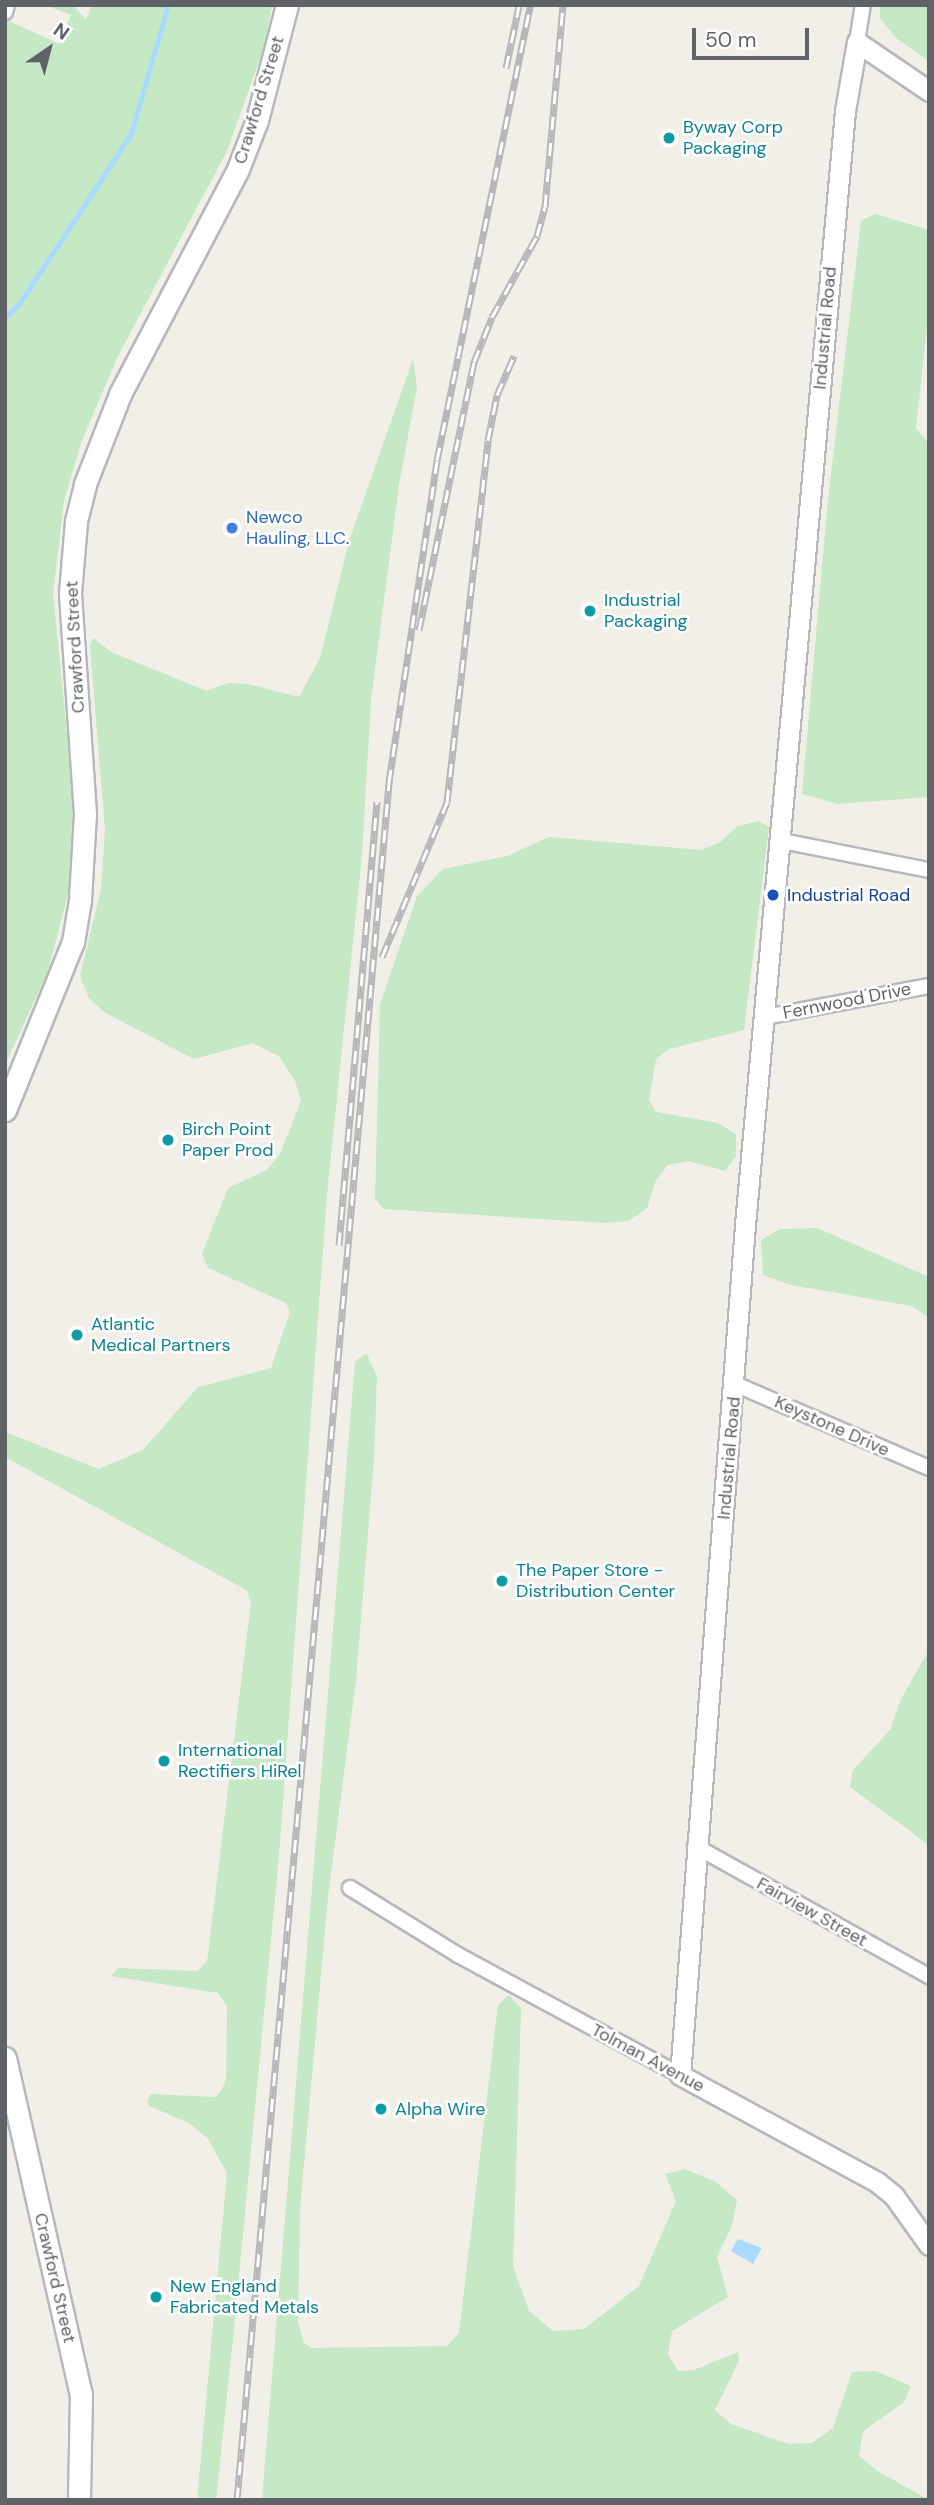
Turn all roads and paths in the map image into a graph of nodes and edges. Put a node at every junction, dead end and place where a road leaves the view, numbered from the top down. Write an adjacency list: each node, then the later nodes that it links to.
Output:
1 (7, 5): 4 (street)
2 (287, 5): 11 (main road, Crawford Street)
3 (863, 5): 5 (street, Industrial Road)
4 (5, 12)
5 (857, 42): 6 (street); 7 (street, Industrial Road)
6 (929, 91)
7 (782, 841): 8 (street); 10 (street, Industrial Road)
8 (929, 870)
9 (929, 986): 10 (street, Fernwood Drive)
10 (765, 1017): 12 (street, Industrial Road)
11 (5, 1110)
12 (735, 1384): 13 (street, Keystone Drive); 14 (street, Industrial Road)
13 (929, 1468)
14 (695, 1846): 16 (street, Fairview Street); 18 (street, Industrial Road)
15 (350, 1888): 18 (street, Tolman Avenue)
16 (929, 1976)
17 (5, 2058): 20 (main road, Crawford Street)
18 (680, 2075): 19 (street, Tolman Avenue)
19 (929, 2245)
20 (79, 2500)

